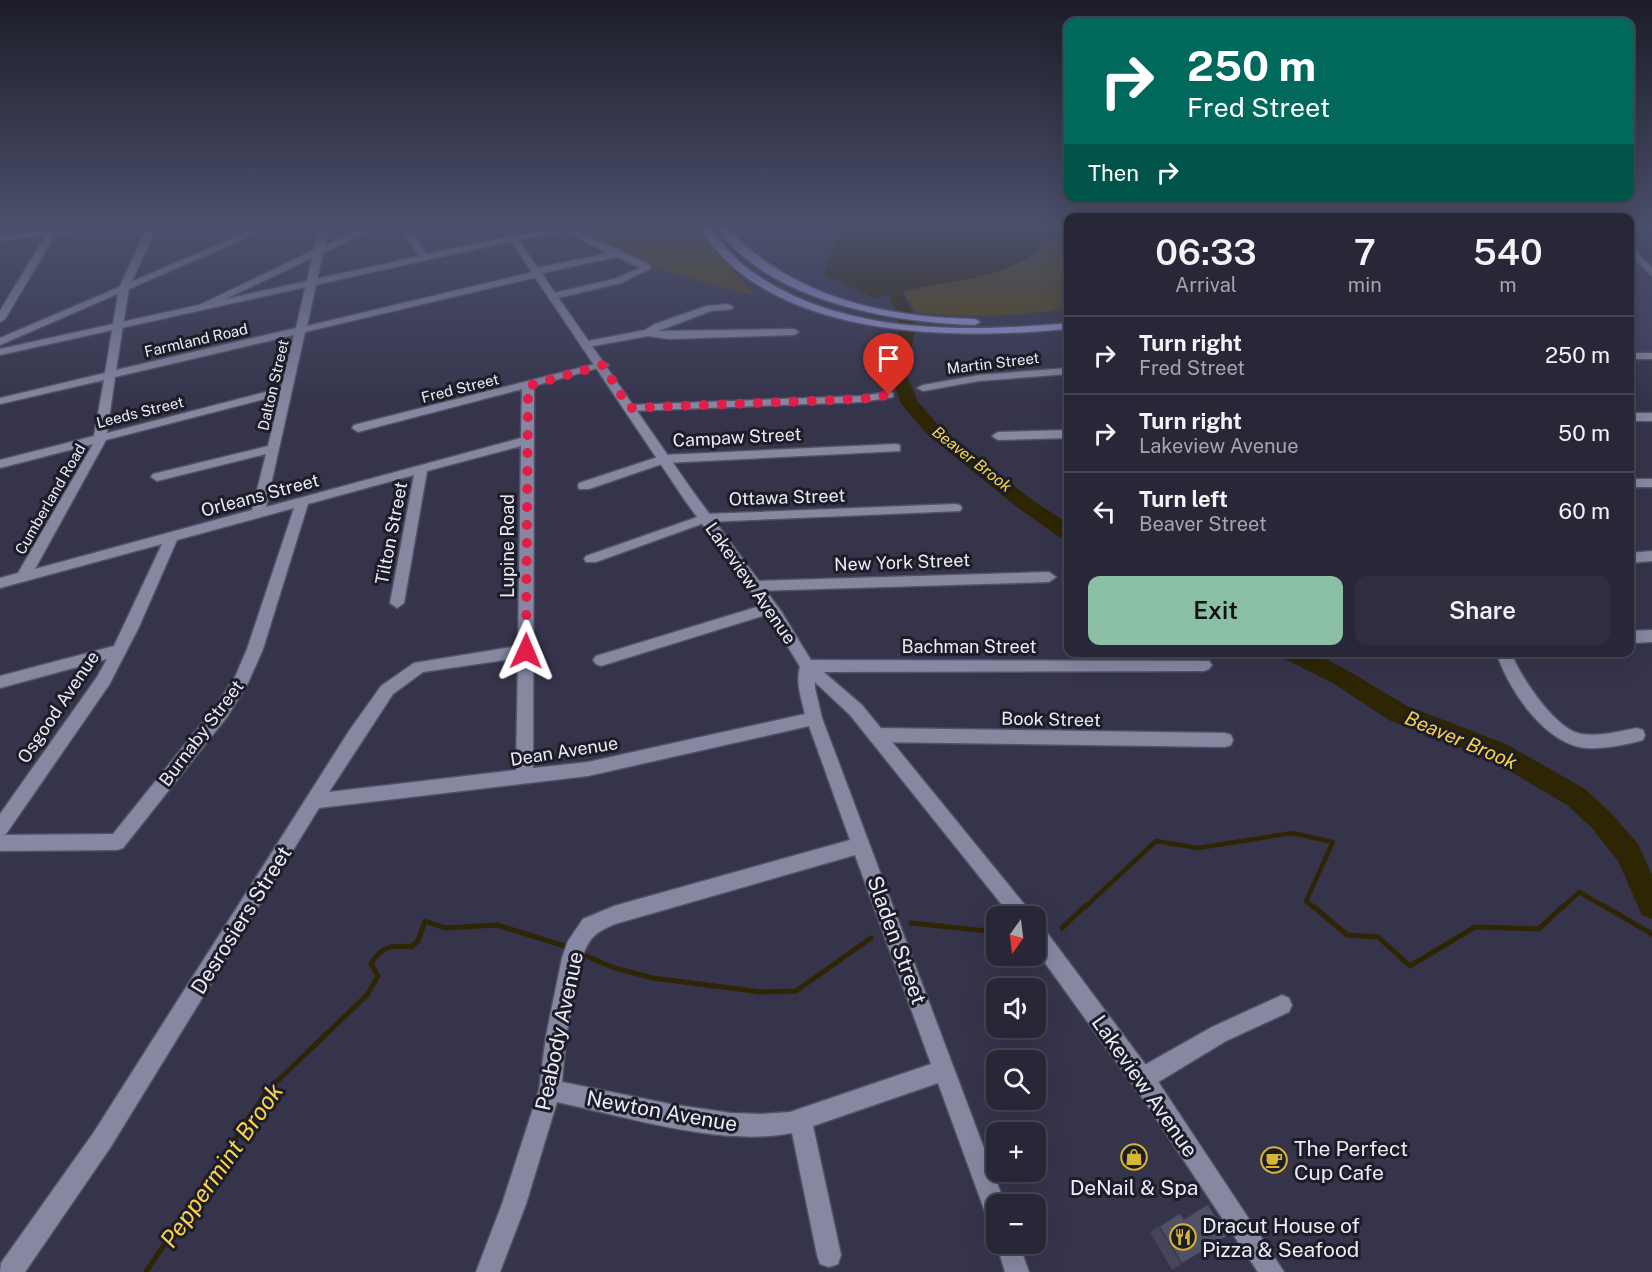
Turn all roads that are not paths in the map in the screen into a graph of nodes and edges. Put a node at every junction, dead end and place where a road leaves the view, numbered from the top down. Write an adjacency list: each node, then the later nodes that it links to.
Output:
1 (20, 287): 11 (street)
2 (242, 287): 15 (street)
3 (297, 287): 15 (street)
4 (312, 287): 22 (street, Dalton Street)
5 (479, 287): 22 (street, Farmland Road)
6 (548, 287): 12 (street, Lakeview Avenue)
7 (587, 287): 12 (street)
8 (772, 287): 18 (main road)
9 (802, 287): 18 (main road)
10 (124, 288): 19 (street, Cumberland Road); 25 (street)
11 (15, 296): 13 (street); 17 (street)
12 (554, 296): 26 (street, Lakeview Avenue)
13 (0, 298)
14 (728, 307): 24 (street)
15 (198, 308): 19 (street)
16 (1064, 315): 20 (main road)
17 (0, 319)
18 (889, 319): 20 (main road)
19 (119, 325): 27 (street); 32 (street, Cumberland Road)
20 (936, 325): 21 (main road)
21 (1064, 326)
22 (301, 331): 32 (street, Farmland Road); 35 (street, Dalton Street)
23 (794, 332): 24 (street)
24 (648, 333): 26 (street)
25 (0, 342)
26 (588, 344): 30 (street, Lakeview Avenue)
27 (0, 352)
28 (1634, 355): 29 (street)
29 (1649, 356)
30 (603, 365): 33 (street, Fred Street); 38 (street, Lakeview Avenue)
31 (1064, 371): 34 (street, Martin Street)
32 (111, 375): 37 (street, Farmland Road); 44 (street, Cumberland Road)
33 (528, 386): 41 (street, Fred Street); 45 (street, Lupine Road)
34 (923, 388)
35 (288, 390): 44 (street, Leeds Street); 46 (street, Dalton Street)
36 (889, 395): 38 (street)
37 (0, 401)
38 (629, 408): 48 (street, Lakeview Avenue)
39 (1634, 417): 40 (street)
40 (1652, 417)
41 (358, 428)
42 (1064, 434): 43 (street)
43 (998, 436)
44 (101, 438): 49 (street, Leeds Street); 63 (street, Cumberland Road)
45 (528, 440): 50 (street, Orleans Street); 72 (street, Lupine Road)
46 (274, 448): 51 (street); 57 (street, Dalton Street)
47 (896, 448): 48 (street, Campaw Street)
48 (664, 459): 54 (street, Campaw Street); 58 (street, Lakeview Avenue)
49 (0, 464)
50 (421, 469): 55 (street, Orleans Street); 67 (street, Tilton Street)
51 (157, 477)
52 (1634, 483): 53 (street)
53 (1652, 483)
54 (584, 486)
55 (302, 503): 57 (street, Orleans Street); 85 (street, Burnaby Street)
56 (955, 508): 58 (street, Ottawa Street)
57 (258, 514): 59 (street, Orleans Street)
58 (706, 519): 61 (street, Ottawa Street); 66 (street, Lakeview Avenue)
59 (171, 538): 63 (street, Orleans Street); 71 (street, Osgood Avenue)
60 (1641, 557): 62 (street)
61 (591, 560)
62 (1652, 569)
63 (23, 577): 65 (street, Orleans Street)
64 (1049, 578): 66 (street, New York Street)
65 (0, 583)
66 (756, 586): 68 (street, Lakeview Avenue)
67 (397, 603)
68 (770, 608): 74 (street); 76 (street, Lakeview Avenue)
69 (1652, 636): 70 (street)
70 (1634, 637)
71 (120, 650): 77 (street); 84 (street, Osgood Avenue)
72 (526, 651): 82 (street, Lupine Road); 83 (street, Desrosiers Street)
73 (1505, 657): 80 (street)
74 (601, 660)
75 (1204, 665): 76 (street, Bachman Street)
76 (807, 666): 78 (street, Sladen Street); 79 (street, Lakeview Avenue)
77 (0, 682)
78 (814, 718): 82 (street, Dean Avenue); 86 (street, Sladen Street)
79 (876, 735): 81 (street, Book Street); 87 (street, Lakeview Avenue)
80 (1637, 735)
81 (1225, 740)
82 (524, 778): 83 (street, Dean Avenue)
83 (316, 801): 97 (street, Desrosiers Street)
84 (0, 828)
85 (0, 843)
86 (861, 845): 90 (street, Sladen Street); 92 (street, Peabody Avenue)
87 (1014, 906)
88 (1046, 948): 91 (street, Lakeview Avenue)
89 (1282, 1005): 91 (street)
90 (945, 1070): 93 (street, Newton Avenue); 94 (street, Sladen Street)
91 (1142, 1079): 100 (street, Lakeview Avenue)
92 (550, 1090): 93 (street, Newton Avenue); 98 (street, Peabody Avenue)
93 (800, 1118): 96 (street)
94 (990, 1194)
95 (1011, 1254): 99 (street)
96 (830, 1255)
97 (10, 1272)
98 (488, 1272)
99 (1017, 1272)
100 (1272, 1272)

